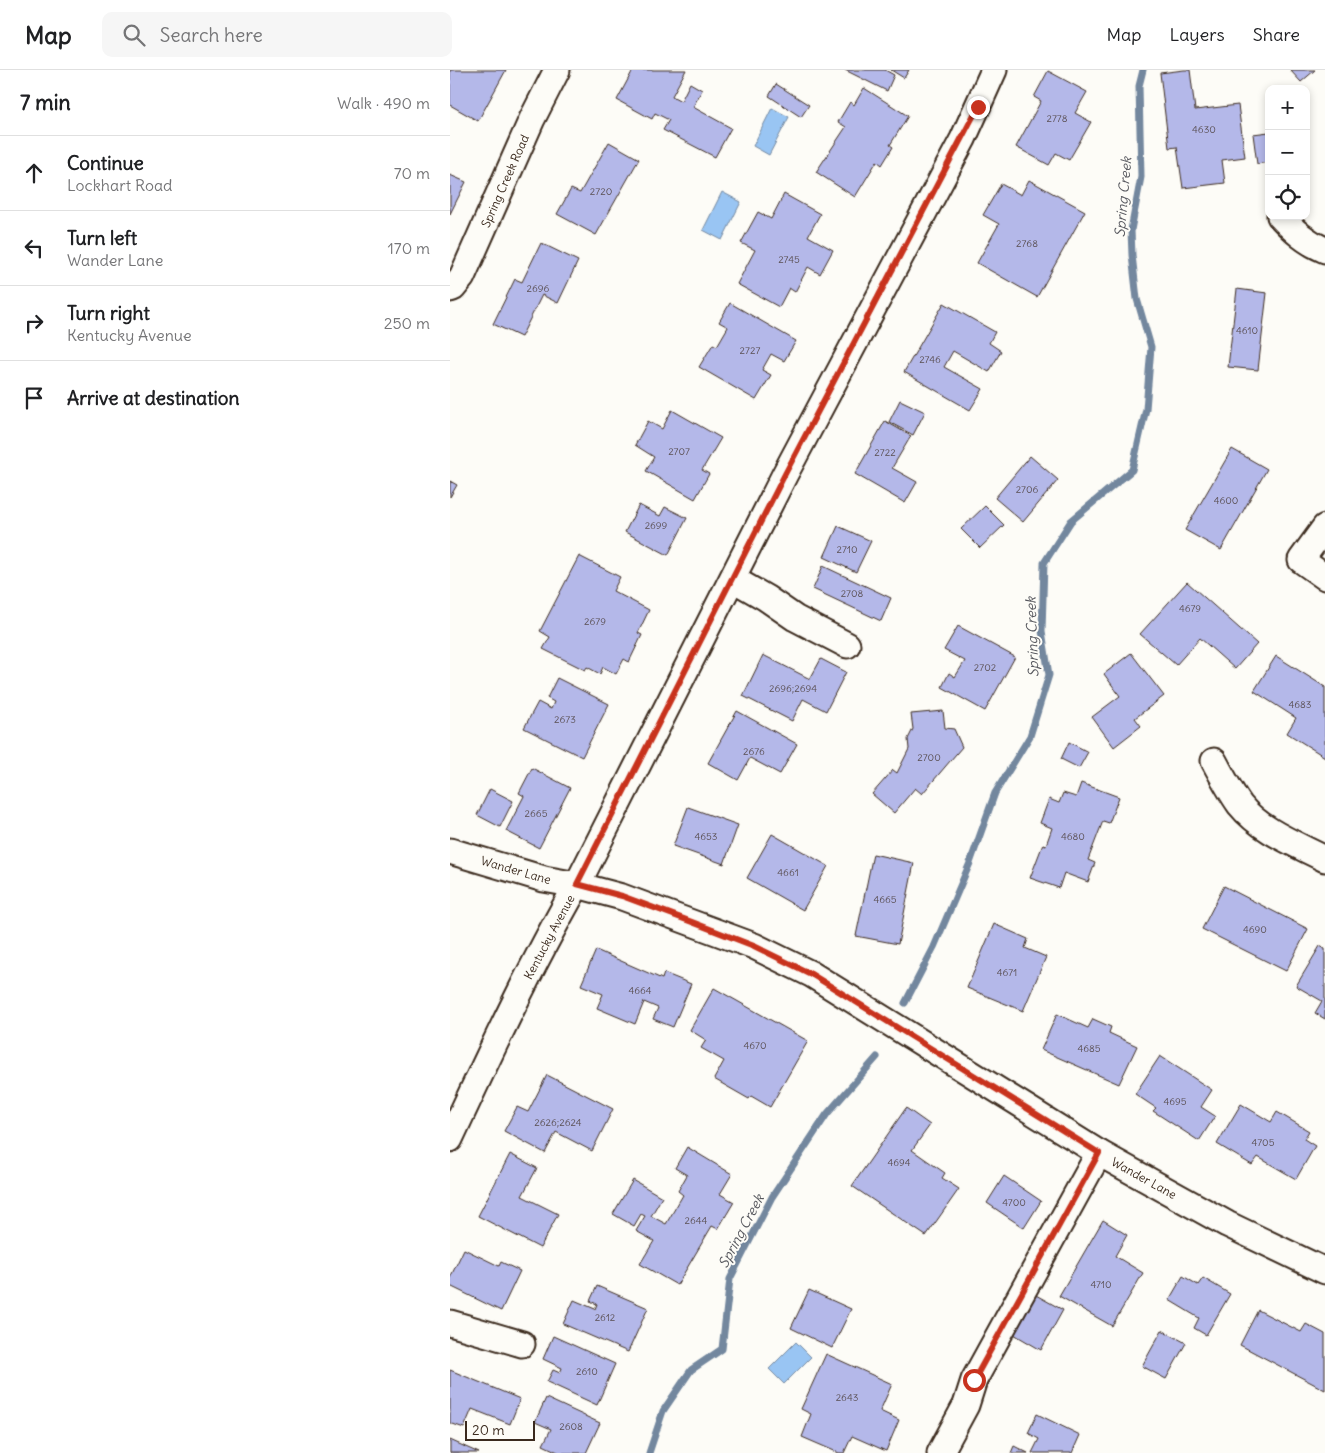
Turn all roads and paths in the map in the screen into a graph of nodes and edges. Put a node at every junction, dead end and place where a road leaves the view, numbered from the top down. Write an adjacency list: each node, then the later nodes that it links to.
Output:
1 (557, 70): 5 (street, Spring Creek Road)
2 (994, 70): 8 (street, Kentucky Avenue)
3 (1284, 220): 4 (street)
4 (1325, 250)
5 (450, 289)
6 (1325, 527): 7 (street)
7 (1325, 577)
8 (733, 580): 9 (street); 13 (street, Kentucky Avenue)
9 (847, 645)
10 (1214, 761): 12 (street)
11 (450, 850): 13 (street, Wander Lane)
12 (1325, 859)
13 (577, 884): 14 (street, Kentucky Avenue); 15 (street, Wander Lane)
14 (450, 1139)
15 (1099, 1153): 16 (street, Wander Lane); 19 (street)
16 (1325, 1271)
17 (450, 1323): 18 (street)
18 (522, 1344)
19 (940, 1453)

